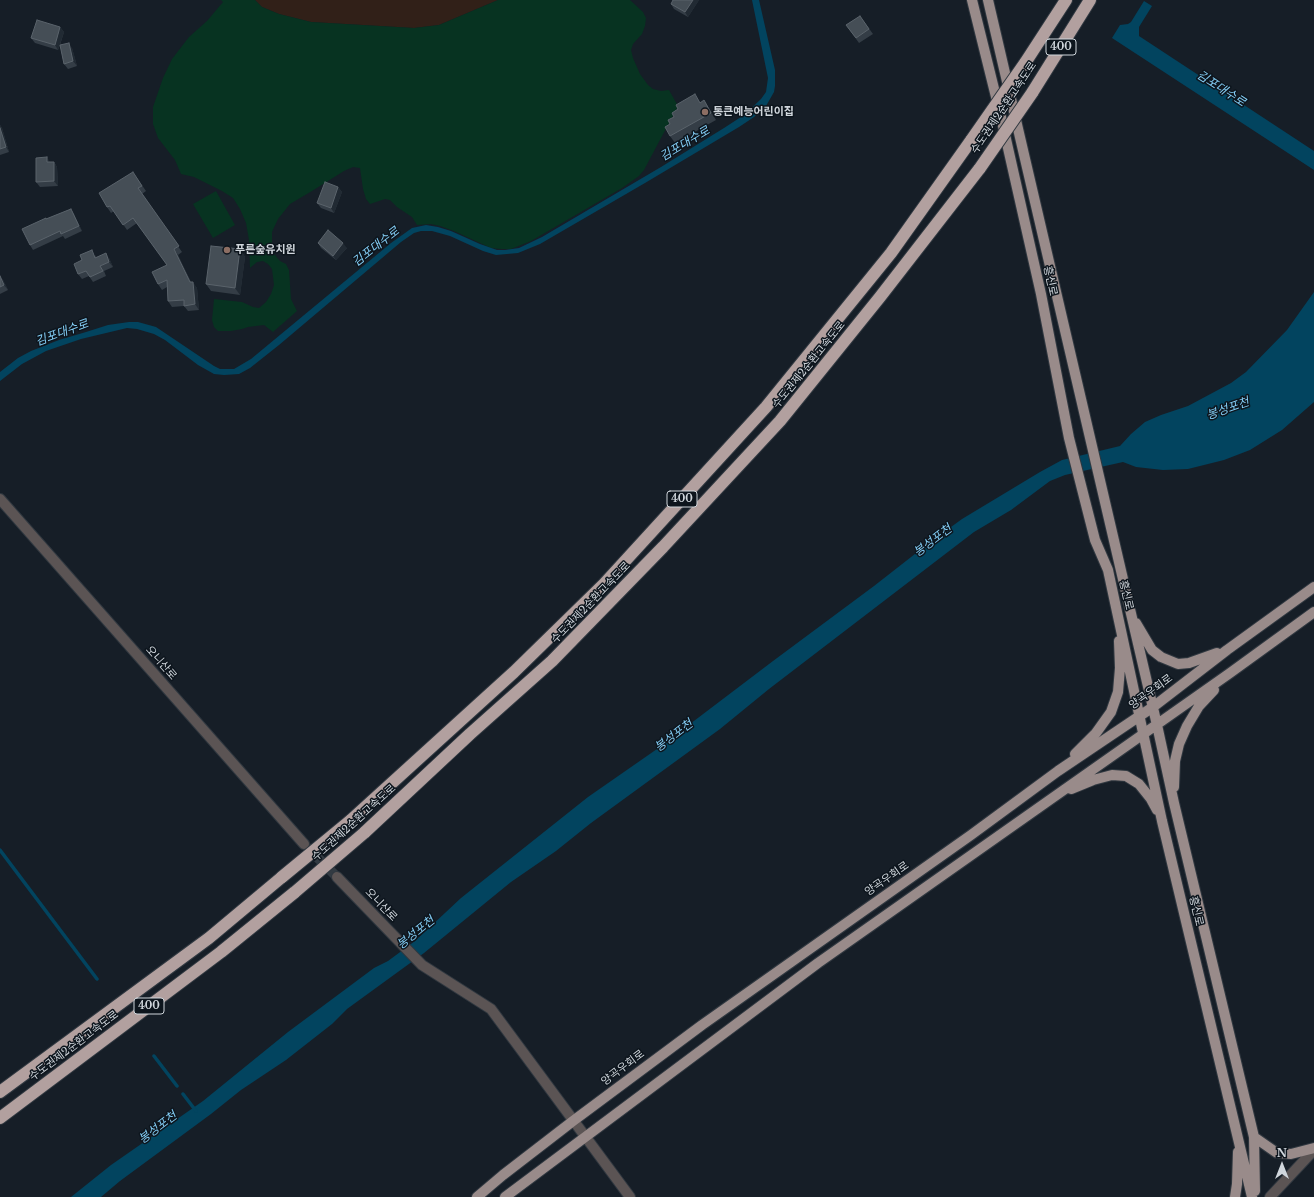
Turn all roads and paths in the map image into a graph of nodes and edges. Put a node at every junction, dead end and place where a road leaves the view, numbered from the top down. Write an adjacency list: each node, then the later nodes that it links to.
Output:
1 (972, 0): 8 (main road, 흥신로)
2 (988, 0): 9 (main road, 흥신로)
3 (1066, 0): 22 (highway, 수도권제2순환고속도로 / 400, bridge)
4 (1090, 0): 23 (highway, 수도권제2순환고속도로 / 400, bridge)
5 (0, 499): 20 (street, 오니산로)
6 (1314, 587): 10 (main road, 양곡우회로)
7 (1314, 612): 11 (main road)
8 (1118, 614): 13 (main road, 흥신로); 16 (main road)
9 (1131, 614): 10 (main road); 12 (main road, 흥신로)
10 (1227, 650): 12 (main road, 양곡우회로)
11 (1230, 673): 14 (main road); 18 (main road)
12 (1153, 707): 13 (main road, 양곡우회로); 14 (main road, 흥신로)
13 (1140, 716): 15 (main road, 흥신로); 16 (main road, 양곡우회로)
14 (1157, 725): 15 (main road); 18 (main road, 흥신로)
15 (1144, 734): 17 (main road); 19 (main road, 흥신로)
16 (1058, 770): 24 (main road, 양곡우회로)
17 (1053, 797): 19 (main road); 27 (main road)
18 (1174, 803): 26 (main road, 흥신로)
19 (1162, 821): 25 (main road, 흥신로)
20 (304, 844)
21 (337, 877): 24 (street, 오니산로)
22 (0, 1092)
23 (0, 1118)
24 (573, 1121): 27 (street, 오니산로); 29 (main road, 양곡우회로)
25 (1238, 1136): 32 (main road); 33 (main road, 흥신로)
26 (1254, 1137): 28 (main road); 34 (main road, 흥신로)
27 (585, 1138): 30 (main road); 31 (street)
28 (1314, 1149): 35 (street)
29 (478, 1197)
30 (505, 1197)
31 (630, 1197)
32 (1235, 1197)
33 (1252, 1197)
34 (1255, 1197)
35 (1270, 1197)

